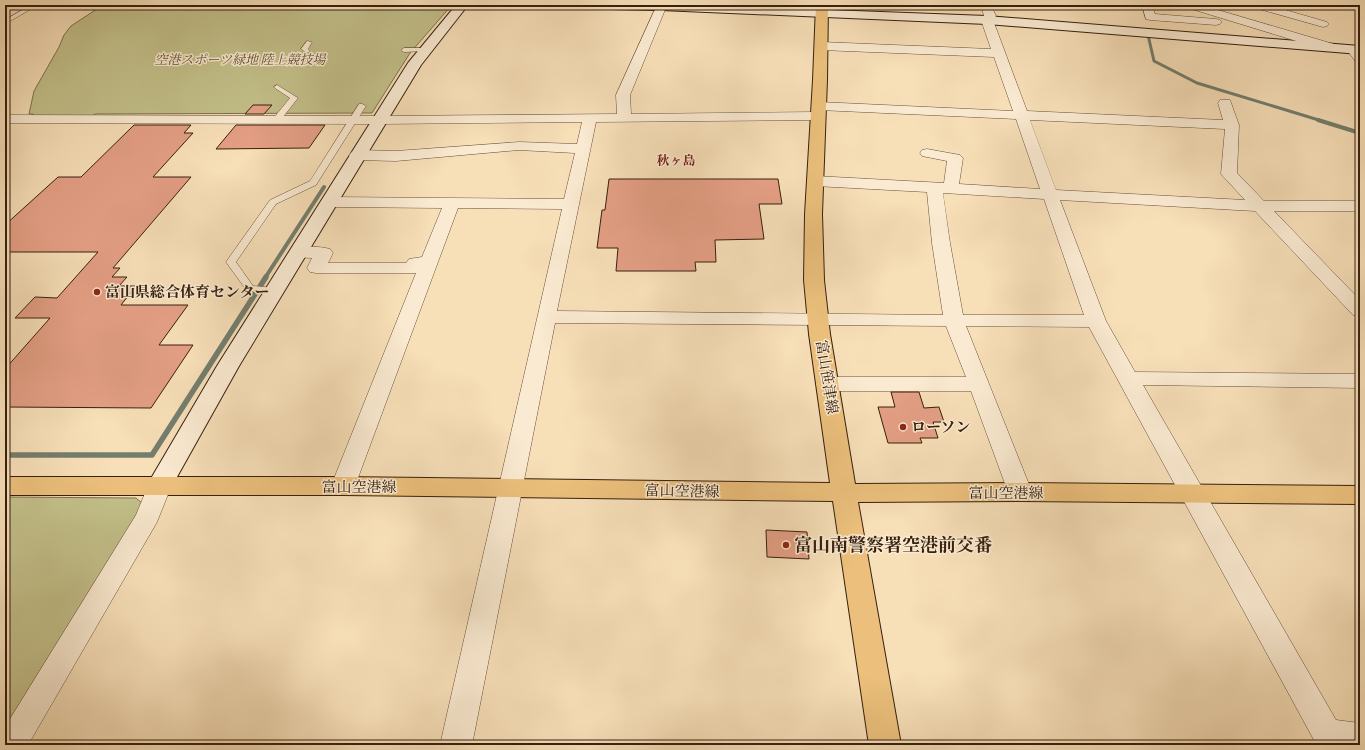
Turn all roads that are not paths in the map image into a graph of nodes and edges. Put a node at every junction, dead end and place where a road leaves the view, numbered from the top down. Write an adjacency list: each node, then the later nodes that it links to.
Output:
1 (13, 5): 10 (lane)
2 (35, 5): 13 (lane)
3 (462, 5): 21 (street)
4 (562, 5): 8 (street)
5 (986, 5): 12 (street)
6 (1147, 5): 15 (street)
7 (1189, 5): 15 (street)
8 (661, 6): 11 (street); 30 (street)
9 (1262, 6): 14 (street)
10 (5, 8)
11 (822, 9): 12 (street); 17 (main road, 富山笹津線)
12 (987, 20): 18 (street); 23 (street)
13 (5, 22)
14 (1323, 24)
15 (1256, 25): 18 (street)
16 (309, 42): 22 (lane)
17 (821, 46): 23 (street); 28 (main road, 富山笹津線)
18 (1333, 48): 19 (street)
19 (1355, 49): 24 (lane)
20 (404, 50): 21 (lane)
21 (424, 50): 35 (street)
22 (307, 51)
23 (998, 53): 29 (street)
24 (1360, 64)
25 (277, 87): 33 (lane)
26 (1225, 103): 36 (street)
27 (362, 106): 34 (lane)
28 (819, 111): 29 (street); 30 (street); 40 (main road, 富山笹津線)
29 (1021, 116): 36 (street); 42 (street)
30 (624, 117): 31 (street)
31 (590, 118): 35 (street); 37 (street)
32 (5, 119): 33 (street)
33 (276, 120): 34 (street)
34 (353, 120): 35 (street); 50 (lane)
35 (379, 120): 39 (street)
36 (1232, 125): 46 (street)
37 (583, 149): 39 (street); 45 (street)
38 (927, 153): 41 (street)
39 (357, 155): 43 (street)
40 (815, 181): 41 (street); 53 (main road, 富山笹津線)
41 (942, 188): 42 (street); 54 (street)
42 (1049, 194): 46 (street); 55 (street)
43 (330, 202): 44 (street); 48 (street)
44 (452, 203): 45 (street); 49 (street)
45 (570, 204): 52 (street)
46 (1262, 206): 47 (street); 51 (street)
47 (1360, 206)
48 (299, 253): 49 (street); 50 (street)
49 (422, 262): 61 (street)
50 (263, 291): 62 (street)
51 (1360, 311)
52 (546, 318): 53 (street); 63 (street)
53 (818, 320): 54 (street); 58 (main road, 富山笹津線)
54 (954, 321): 55 (street); 59 (street)
55 (1096, 321): 56 (street)
56 (1127, 378): 57 (street); 66 (street)
57 (1360, 380)
58 (828, 384): 59 (street); 65 (main road, 富山笹津線)
59 (979, 384): 64 (street)
60 (5, 486): 62 (main road, 富山空港線)
61 (343, 486): 62 (main road, 富山空港線); 63 (main road, 富山空港線)
62 (159, 487): 70 (street)
63 (510, 488): 65 (main road, 富山空港線); 71 (street)
64 (1020, 492): 65 (main road, 富山空港線); 66 (main road, 富山空港線)
65 (844, 493): 72 (main road, 富山笹津線)
66 (1193, 494): 67 (main road, 富山空港線); 69 (street)
67 (1360, 495)
68 (1360, 737): 69 (street)
69 (1330, 738)
70 (11, 745)
71 (456, 745)
72 (885, 745)

